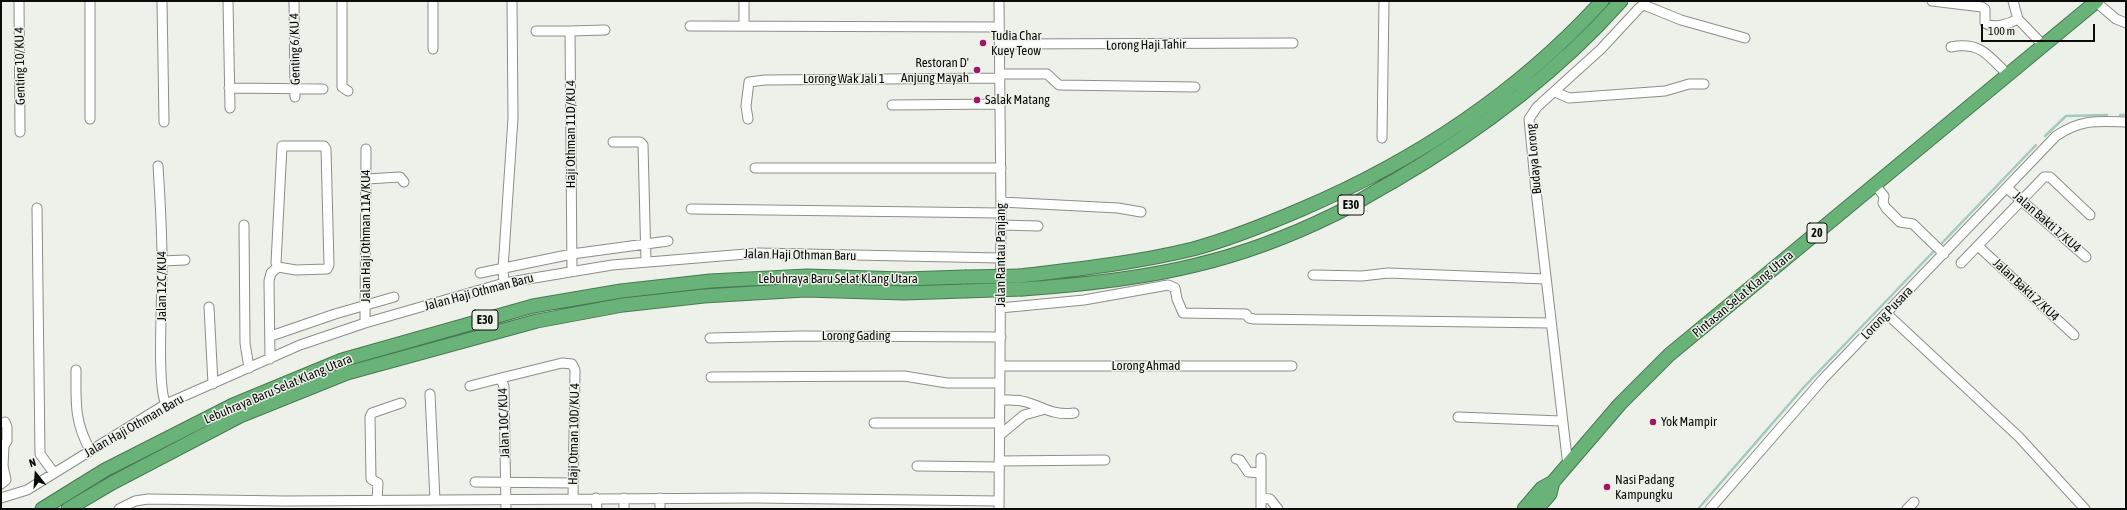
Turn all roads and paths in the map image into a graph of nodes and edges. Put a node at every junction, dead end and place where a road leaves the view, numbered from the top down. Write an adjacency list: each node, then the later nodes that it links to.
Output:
1 (19, 1): 47 (street, Genting 10/KU 4)
2 (90, 1): 43 (street)
3 (162, 1): 45 (street)
4 (228, 1): 35 (street)
5 (294, 1): 39 (street, Genting 6/KU 4)
6 (342, 1): 37 (street)
7 (433, 1): 30 (street)
8 (512, 1): 80 (street)
9 (744, 1): 20 (street)
10 (999, 1): 21 (street, Jalan Rantau Panjang)
11 (1384, 1): 48 (street)
12 (1602, 1): 148 (highway, Lebuhraya Baru Selat Klang Utara / E30, bridge)
13 (1621, 1): 149 (highway, Lebuhraya Baru Selat Klang Utara / E30, bridge)
14 (1932, 1): 17 (street)
15 (2013, 1): 17 (street)
16 (2096, 2): 18 (street); 28 (highway, Pintasan Selat Klang Utara / 20)
17 (2018, 19): 28 (street)
18 (2126, 23)
19 (690, 26): 20 (street)
20 (744, 26): 21 (street)
21 (999, 27): 27 (street, Jalan Rantau Panjang)
22 (605, 30): 24 (street)
23 (536, 31): 24 (street)
24 (570, 31): 71 (street, Haji Othman 11D/KU 4)
25 (1745, 38): 38 (street, Budaya Lorong)
26 (1293, 43): 27 (street, Lorong Haji Tahir)
27 (1000, 44): 32 (street, Jalan Rantau Panjang)
28 (2043, 45): 31 (highway, Pintasan Selat Klang Utara / 20)
29 (1950, 47): 31 (street)
30 (433, 49)
31 (2008, 75): 56 (highway, Pintasan Selat Klang Utara / 20)
32 (1000, 76): 34 (street); 40 (street, Jalan Rantau Panjang); 44 (street, Lorong Wak Jali 1)
33 (1704, 84): 38 (street)
34 (1195, 87)
35 (229, 88): 39 (street); 42 (street)
36 (323, 89): 39 (street)
37 (348, 91)
38 (1554, 92): 84 (street, Budaya Lorong)
39 (295, 93)
40 (1000, 104): 41 (street); 53 (street, Jalan Rantau Panjang)
41 (892, 105)
42 (230, 108)
43 (90, 119)
44 (748, 119)
45 (164, 122)
46 (2126, 122): 57 (street, Lorong Pusara)
47 (20, 132)
48 (1382, 138)
49 (613, 142): 69 (street)
50 (366, 149): 54 (street, Jalan Haji Othman 11A/KU4)
51 (158, 166): 76 (street, Jalan 12C/KU4)
52 (755, 168): 53 (street)
53 (1001, 168): 59 (street, Jalan Rantau Panjang)
54 (366, 179): 55 (street); 87 (street, Jalan Haji Othman 11A/KU4)
55 (404, 182)
56 (1875, 185): 72 (street); 125 (highway, Pintasan Selat Klang Utara / 20)
57 (2007, 188): 58 (street, Jalan Bakti 1/KU4); 72 (street, Lorong Pusara)
58 (2022, 200): 64 (street); 70 (street); 73 (street, Jalan Bakti 1/KU4)
59 (1001, 202): 62 (street); 63 (street, Jalan Rantau Panjang)
60 (37, 208): 126 (street)
61 (691, 209): 63 (street)
62 (1141, 212)
63 (1002, 213): 66 (street, Jalan Rantau Panjang)
64 (2090, 215)
65 (244, 225): 100 (street)
66 (1001, 226): 67 (street); 74 (street, Jalan Rantau Panjang)
67 (1038, 226)
68 (668, 241): 69 (street)
69 (644, 244): 71 (street); 77 (street)
70 (1978, 246): 78 (street); 93 (street, Jalan Bakti 2/KU4)
71 (572, 254): 80 (street); 81 (street, Haji Othman 11D/KU 4)
72 (1944, 254): 90 (street, Lorong Pusara)
73 (2086, 257)
74 (1000, 258): 77 (street, Jalan Haji Othman Baru); 89 (street, Jalan Rantau Panjang)
75 (185, 260): 76 (street)
76 (162, 261): 110 (street, Jalan 12C/KU4)
77 (646, 262): 81 (street, Jalan Haji Othman Baru)
78 (1961, 263)
79 (278, 267): 79 (street); 94 (street)
80 (503, 269): 82 (street); 85 (street)
81 (572, 271): 85 (street, Jalan Haji Othman Baru)
82 (480, 273)
83 (1313, 275): 84 (street)
84 (1546, 279): 92 (street, Budaya Lorong)
85 (504, 283): 91 (street, Jalan Haji Othman Baru)
86 (394, 296): 87 (street)
87 (366, 306): 91 (street, Jalan Haji Othman 11A/KU4); 94 (street)
88 (209, 307): 105 (street)
89 (1000, 308): 92 (street); 95 (street, Jalan Rantau Panjang)
90 (1886, 313): 157 (street, Lorong Pusara); 159 (street)
91 (365, 323): 97 (street, Jalan Haji Othman Baru)
92 (1551, 323): 114 (street, Budaya Lorong)
93 (2074, 335)
94 (271, 336): 97 (street)
95 (1001, 337): 96 (street, Lorong Gading); 98 (street, Jalan Rantau Panjang)
96 (710, 338)
97 (270, 359): 100 (street, Jalan Haji Othman Baru)
98 (1000, 366): 99 (street, Lorong Ahmad); 104 (street, Jalan Rantau Panjang)
99 (1292, 366)
100 (249, 368): 105 (street, Jalan Haji Othman Baru)
101 (76, 370): 119 (street)
102 (711, 377): 104 (street)
103 (500, 378): 106 (street, Jalan 10C/KU4); 129 (street, Jalan 10C/KU4); 131 (street, Haji Otman 10D/KU 4)
104 (1000, 383): 108 (street, Jalan Rantau Panjang)
105 (213, 384): 110 (street, Jalan Haji Othman Baru)
106 (470, 386)
107 (430, 394): 141 (street)
108 (1000, 400): 111 (street); 117 (street, Jalan Rantau Panjang)
109 (401, 403): 140 (street)
110 (166, 404): 119 (street, Jalan Haji Othman Baru)
111 (1042, 410): 112 (street); 118 (street)
112 (1074, 413)
113 (1458, 418): 114 (street)
114 (1561, 421): 125 (street, Budaya Lorong)
115 (5, 422): 132 (street)
116 (874, 423): 117 (street)
117 (1000, 423): 118 (street, Jalan Rantau Panjang)
118 (1000, 435): 123 (street, Jalan Rantau Panjang)
119 (90, 450): 126 (street, Jalan Haji Othman Baru)
120 (1261, 458): 127 (street)
121 (1236, 459): 127 (street)
122 (1105, 460): 123 (street)
123 (999, 464): 124 (street); 146 (street, Jalan Rantau Panjang)
124 (917, 466)
125 (1568, 466): 130 (highway, Pintasan Selat Klang Utara / 20)
126 (54, 473): 133 (street, Jalan Haji Othman Baru)
127 (1261, 473): 137 (street)
128 (475, 482): 129 (street)
129 (506, 482): 131 (street); 143 (street, Jalan 10C/KU4)
130 (1553, 482): 155 (highway, Pintasan Selat Klang Utara / 20); 156 (highway, Pintasan Selat Klang Utara / 20)
131 (574, 483): 138 (street, Haji Otman 10D/KU 4)
132 (1, 484)
133 (1, 498)
134 (596, 498): 135 (street); 138 (street); 150 (street)
135 (624, 498): 136 (street); 151 (street)
136 (660, 498): 146 (street); 152 (street)
137 (1261, 498): 153 (street); 154 (street)
138 (573, 499): 143 (street)
139 (1914, 502): 158 (street)
140 (371, 503): 141 (street); 145 (street)
141 (432, 503): 143 (street)
142 (181, 504): 144 (street); 147 (street)
143 (506, 504)
144 (199, 505): 145 (street)
145 (254, 505)
146 (999, 505)
147 (122, 508)
148 (42, 509)
149 (68, 509)
150 (596, 509)
151 (624, 509)
152 (660, 509)
153 (1261, 509)
154 (1278, 509)
155 (1524, 509)
156 (1536, 509)
157 (1710, 509)
158 (1907, 509)
159 (2085, 509)

